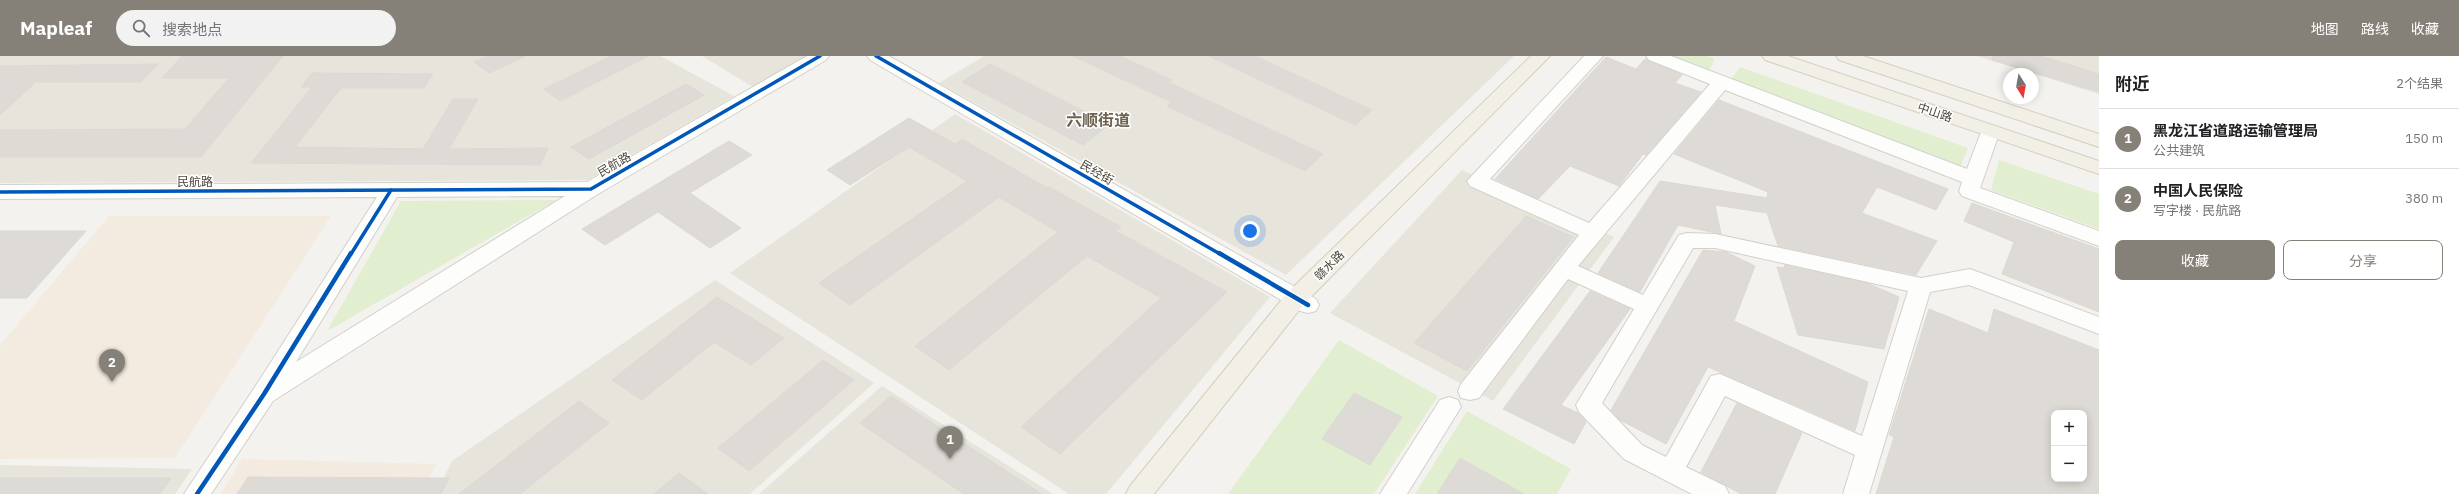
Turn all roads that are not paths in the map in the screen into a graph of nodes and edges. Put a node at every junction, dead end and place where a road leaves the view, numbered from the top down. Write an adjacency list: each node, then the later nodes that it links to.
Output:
1 (820, 56): 14 (street, 民航路)
2 (876, 56): 21 (street, 民经街)
3 (1541, 56): 21 (main road, 赣水路)
4 (1557, 56): 21 (main road, 赣水路)
5 (1594, 56): 17 (street)
6 (1655, 56): 9 (street)
7 (1771, 56): 10 (main road, 中山路)
8 (1845, 56): 11 (main road, 中山路)
9 (1722, 82): 13 (street); 17 (street)
10 (1990, 130): 12 (main road, 中山路); 13 (street)
11 (2099, 141)
12 (2099, 168)
13 (1973, 179): 18 (street)
14 (591, 189): 15 (street, 民航路); 25 (street, 民航路)
15 (391, 190): 16 (street, 民航路); 25 (street, 民航路)
16 (0, 192)
17 (1592, 233): 19 (street)
18 (2099, 238)
19 (1565, 269): 22 (street); 24 (street)
20 (1921, 286): 22 (street); 23 (street); 27 (street)
21 (1302, 302): 30 (main road, 赣水路); 31 (main road, 赣水路)
22 (1648, 306): 28 (street)
23 (2099, 326)
24 (1470, 391)
25 (264, 394): 29 (street, 民航路)
26 (1449, 407): 32 (street)
27 (1869, 450): 28 (street); 34 (street)
28 (1671, 471): 33 (street)
29 (197, 494)
30 (1139, 494)
31 (1158, 494)
32 (1393, 494)
33 (1716, 494)
34 (1856, 494)

